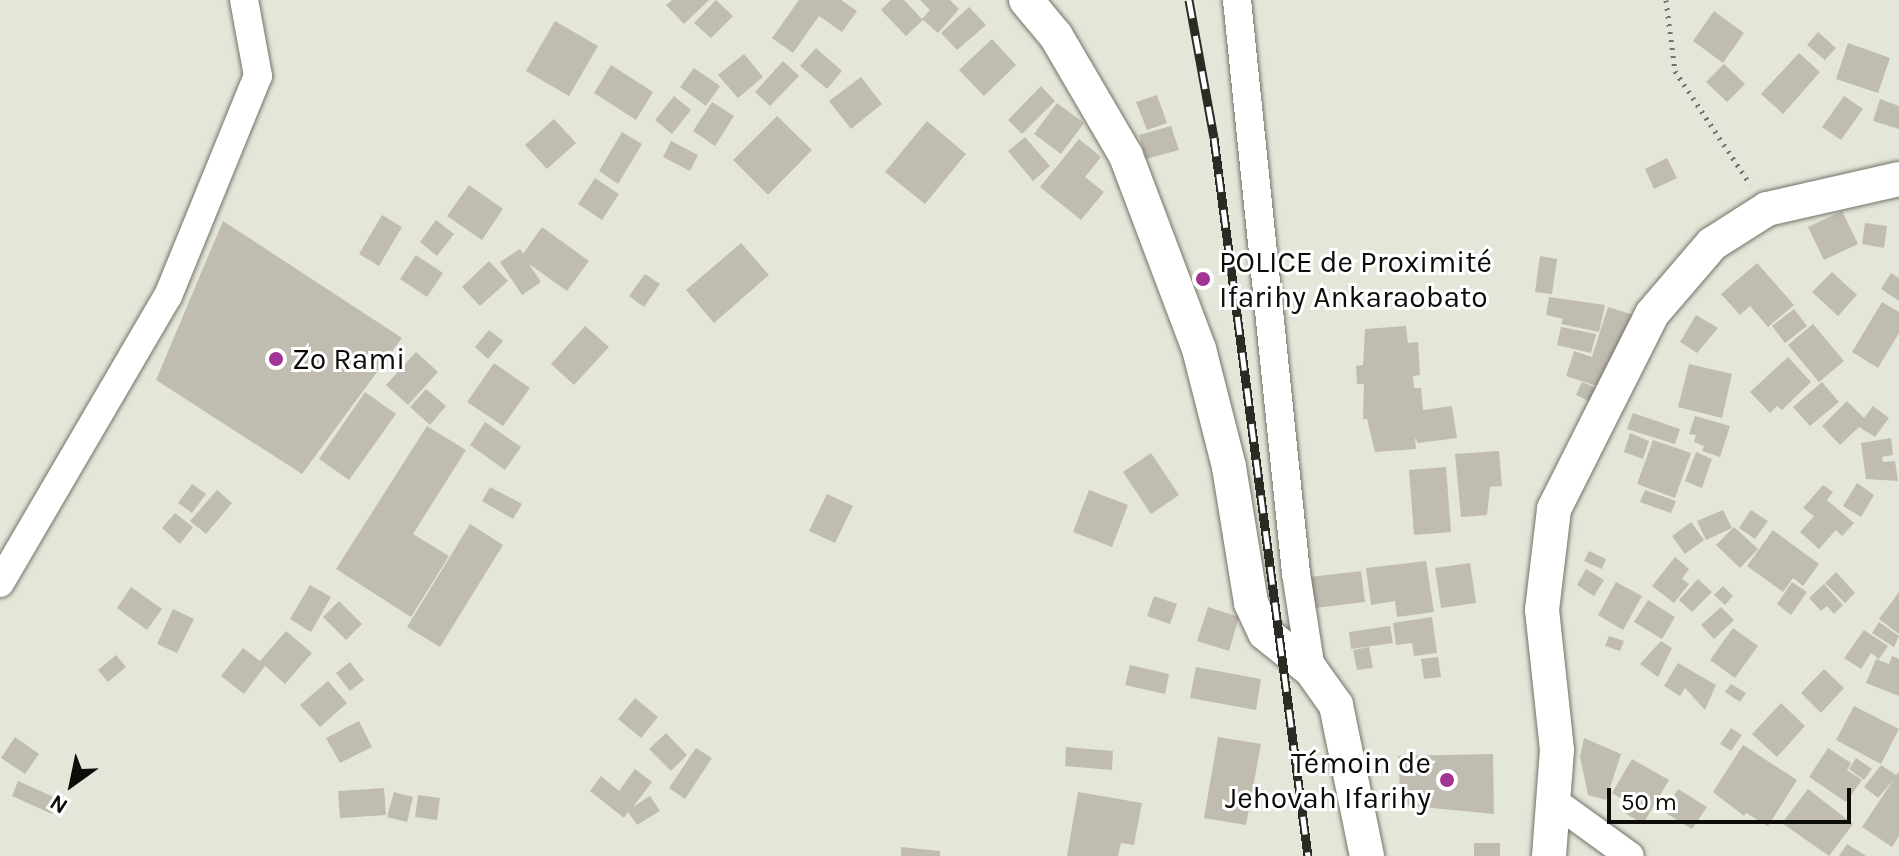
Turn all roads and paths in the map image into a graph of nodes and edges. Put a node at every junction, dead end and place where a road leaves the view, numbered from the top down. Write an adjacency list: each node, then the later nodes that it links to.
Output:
1 (244, 0): 7 (street)
2 (1026, 0): 8 (street)
3 (1237, 0): 8 (street)
4 (1666, 0): 6 (path)
5 (1899, 179): 6 (street)
6 (1767, 209): 9 (street)
7 (0, 583)
8 (1311, 670): 10 (street)
9 (1555, 802): 11 (street); 12 (street)
10 (1367, 856)
11 (1549, 856)
12 (1630, 856)

